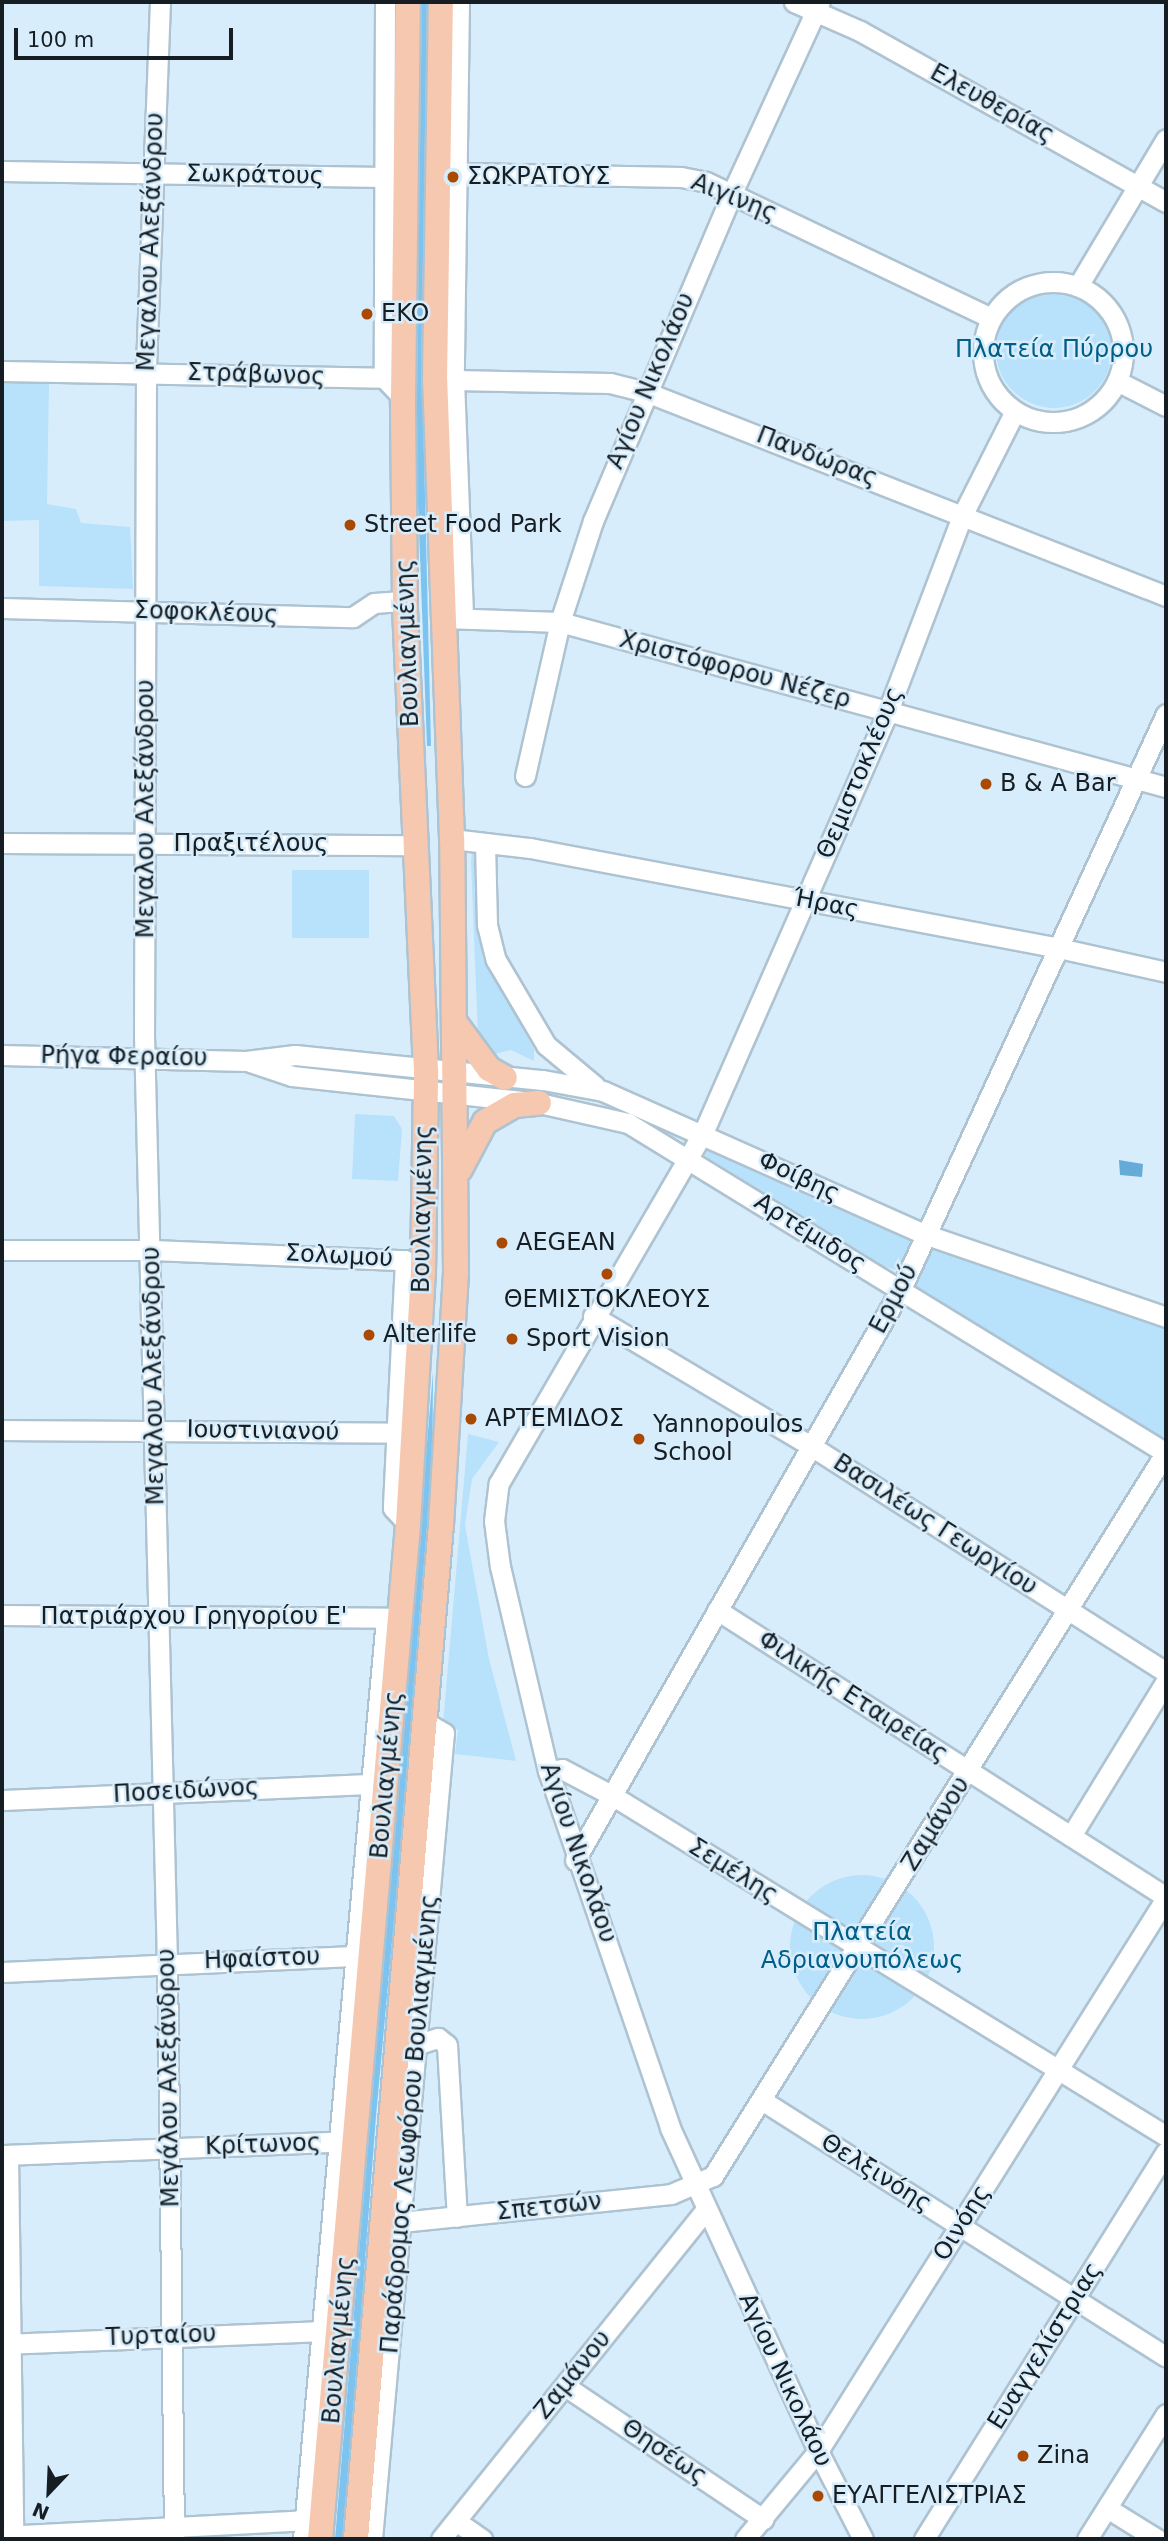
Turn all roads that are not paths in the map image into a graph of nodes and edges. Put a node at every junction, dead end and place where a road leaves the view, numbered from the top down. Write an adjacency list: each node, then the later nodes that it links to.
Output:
1 (160, 2): 10 (street, Μεγαλου Αλεξάνδρου)
2 (385, 2): 12 (street)
3 (408, 2): 16 (main road, Βουλιαγμένης)
4 (441, 2): 34 (main road, Βουλιαγμένης)
5 (459, 2): 11 (street)
6 (794, 2): 7 (street, Ελευθερίας)
7 (817, 6): 13 (street, Ελευθερίας); 14 (street, Αγίου Νικολάου)
8 (1166, 139): 13 (street)
9 (2, 171): 10 (street, Σωκράτους)
10 (153, 173): 12 (street, Σωκράτους); 21 (street, Μεγαλου Αλεξάνδρου)
11 (456, 173): 14 (street, Αιγίνης); 23 (street)
12 (383, 177): 17 (street)
13 (1136, 184): 15 (street, Ελευθερίας); 18 (street)
14 (732, 192): 19 (street, Αιγίνης); 25 (street, Αγίου Νικολάου)
15 (1166, 202)
16 (404, 247): 17 (main road); 26 (main road, Βουλιαγμένης)
17 (385, 274): 22 (street)
18 (1078, 286): 19 (street); 24 (street)
19 (991, 318): 28 (street)
20 (2, 372): 21 (street, Στράβωνος)
21 (146, 372): 22 (street, Στράβωνος); 33 (street, Μεγαλου Αλεξάνδρου)
22 (384, 378): 26 (street)
23 (454, 380): 25 (street, Πανδώρας); 34 (street)
24 (1117, 381): 27 (street); 28 (street)
25 (646, 392): 29 (street, Πανδώρας); 35 (street, Αγίου Νικολάου)
26 (403, 398): 31 (main road, Βουλιαγμένης)
27 (1166, 406)
28 (1015, 411): 29 (street, Θεμιστοκλέους)
29 (963, 514): 30 (street, Πανδώρας); 36 (street, Θεμιστοκλέους)
30 (1166, 596)
31 (405, 601): 33 (street, Σοφοκλέους); 45 (main road, Βουλιαγμένης)
32 (2, 608): 33 (street, Σοφοκλέους)
33 (146, 611): 44 (street, Μεγαλου Αλεξάνδρου)
34 (453, 618): 35 (street, Χριστόφορου Νέζερ); 41 (main road, Βουλιαγμένης)
35 (561, 622): 36 (street, Χριστόφορου Νέζερ); 38 (street, Αγίου Νικολάου)
36 (888, 712): 39 (street, Χριστόφορου Νέζερ); 46 (street, Θεμιστοκλέους)
37 (1166, 714): 39 (street, Ερμού)
38 (525, 776)
39 (1137, 779): 40 (street, Χριστόφορου Νέζερ); 47 (street, Ερμού)
40 (1166, 787)
41 (452, 839): 43 (street, Ήρας); 49 (main road, Βουλιαγμένης)
42 (2, 843): 44 (street, Πραξιτέλους)
43 (485, 843): 46 (street, Ήρας); 50 (street)
44 (146, 844): 45 (street, Πραξιτέλους); 52 (street, Μεγαλου Αλεξάνδρου)
45 (416, 845): 54 (main road, Βουλιαγμένης)
46 (805, 900): 47 (street, Ήρας); 58 (street, Θεμιστοκλέους)
47 (1059, 948): 48 (street, Ήρας); 61 (street, Ερμού)
48 (1166, 972)
49 (455, 1023): 53 (main road); 55 (main road, Βουλιαγμένης)
50 (546, 1045): 53 (street); 56 (street)
51 (2, 1055): 52 (street, Ρήγα Φεραίου)
52 (144, 1056): 54 (street, Ρήγα Φεραίου); 63 (street, Μεγαλου Αλεξάνδρου)
53 (513, 1079): 55 (street, Φοίβης); 56 (street, Φοίβης)
54 (426, 1082): 55 (street, Φοίβης); 64 (main road, Βουλιαγμένης)
55 (456, 1085): 57 (street, Αρτέμιδος); 60 (main road, Βουλιαγμένης)
56 (603, 1091): 58 (street, Φοίβης)
57 (539, 1103): 59 (street, Αρτέμιδος); 60 (main road)
58 (703, 1133): 59 (street, Αγίου Νικολάου); 61 (street, Φοίβης)
59 (689, 1158): 65 (street, Αρτέμιδος); 67 (street, Αγίου Νικολάου)
60 (458, 1173): 81 (main road, Βουλιαγμένης)
61 (927, 1235): 65 (street, Ερμού); 68 (street, Φοίβης)
62 (2, 1250): 63 (street, Σολωμού)
63 (152, 1250): 66 (street, Σολωμού); 69 (street, Μεγαλου Αλεξάνδρου)
64 (423, 1272): 66 (main road); 74 (main road, Βουλιαγμένης)
65 (901, 1289): 72 (street, Ερμού); 73 (street, Αρτέμιδος)
66 (406, 1310): 71 (street, Σολωμού)
67 (593, 1316): 72 (street, Βασιλέως Γεωργίου); 82 (street, Αγίου Νικολάου)
68 (1166, 1317)
69 (155, 1429): 70 (street, Ιουστινιανού); 71 (street, Ιουστινιανού); 78 (street, Μεγαλου Αλεξάνδρου)
70 (2, 1430)
71 (399, 1433): 74 (street, Σολωμού)
72 (811, 1446): 75 (street, Ερμού); 76 (street, Βασιλέως Γεωργίου)
73 (1166, 1453): 76 (street, Ζαμάνου)
74 (408, 1524): 88 (main road, Βουλιαγμένης)
75 (717, 1611): 83 (street, Φιλικής Εταιρείας); 86 (street, Ερμού)
76 (1070, 1611): 79 (street, Βασιλέως Γεωργίου); 83 (street, Ζαμάνου)
77 (2, 1615): 78 (street, Πατριάρχου Γρηγορίου E')
78 (158, 1616): 84 (street, Πατριάρχου Γρηγορίου E'); 85 (street, Μεγάλου Αλεξάνδρου)
79 (1166, 1672)
80 (1166, 1681): 89 (street)
81 (423, 1721): 97 (street, Παράδρομος Λεωφόρου Βουλιαγμένης); 105 (main road, Βουλιαγμένης)
82 (548, 1771): 86 (street, Σεμέλης); 90 (street, Αγίου Νικολάου)
83 (969, 1771): 89 (street, Φιλικής Εταιρείας); 92 (street, Ζαμάνου)
84 (371, 1783): 85 (street, Ποσειδώνος); 88 (street)
85 (162, 1792): 87 (street, Ποσειδώνος); 94 (street, Μεγάλου Αλεξάνδρου)
86 (613, 1796): 90 (street, Ερμού); 92 (street, Σεμέλης)
87 (2, 1800)
88 (376, 1812): 93 (street); 96 (main road, Βουλιαγμένης)
89 (1071, 1836): 91 (street, Φιλικής Εταιρείας)
90 (575, 1860): 106 (street, Αγίου Νικολάου)
91 (1166, 1898): 98 (street, Οινόης)
92 (858, 1949): 98 (street, Σεμέλης); 99 (street, Ζαμάνου)
93 (355, 1956): 94 (street, Ηφαίστου); 96 (street)
94 (167, 1962): 95 (street, Ηφαίστου); 102 (street, Μεγάλου Αλεξάνδρου)
95 (2, 1972)
96 (358, 2025): 101 (main road, Βουλιαγμένης)
97 (419, 2044): 105 (street, Παράδρομος Λεωφόρου Βουλιαγμένης); 108 (street)
98 (1057, 2067): 100 (street, Σεμέλης); 110 (street, Οινόης)
99 (763, 2101): 106 (street, Ζαμάνου); 110 (street, Θελξινόης)
100 (1166, 2136)
101 (348, 2141): 102 (street, Κρίτωνος); 112 (street); 125 (main road, Βουλιαγμένης)
102 (170, 2149): 104 (street, Κρίτωνος); 113 (street, Μεγάλου Αλεξάνδρου)
103 (1166, 2152): 111 (street, Ευαγγελίστριας)
104 (5, 2155): 114 (street)
105 (396, 2160): 109 (street, Παράδρομος Λεωφόρου Βουλιαγμένης); 126 (main road, Βουλιαγμένης)
106 (695, 2186): 107 (street, Αγίου Νικολάου); 108 (street, Σπετσών)
107 (705, 2211): 116 (street, Ζαμάνου); 118 (street, Αγίου Νικολάου)
108 (457, 2217): 109 (street, Σπετσών)
109 (401, 2222): 127 (street, Παράδρομος Λεωφόρου Βουλιαγμένης)
110 (961, 2226): 111 (street, Θελξινόης); 118 (street, Οινόης)
111 (1075, 2299): 115 (street, Θελξινόης); 132 (street, Ευαγγελίστριας)
112 (321, 2331): 113 (street, Τυρταίου); 122 (street)
113 (172, 2335): 114 (street, Τυρταίου); 123 (street, Μεγάλου Αλεξάνδρου)
114 (7, 2344): 124 (street)
115 (1166, 2357)
116 (565, 2386): 120 (street, Θησέως); 121 (street, Ζαμάνου)
117 (1166, 2414): 119 (street)
118 (818, 2451): 120 (street, Οινόης); 131 (street, Αγίου Νικολάου)
119 (1107, 2508): 133 (street); 134 (street)
120 (763, 2519): 130 (street, Οινόης)
121 (456, 2521): 128 (street, Ζαμάνου); 129 (street)
122 (304, 2530): 123 (street)
123 (174, 2534): 124 (street)
124 (7, 2536)
125 (320, 2539)
126 (356, 2539)
127 (372, 2539)
128 (441, 2539)
129 (482, 2539)
130 (745, 2539)
131 (863, 2539)
132 (924, 2539)
133 (1087, 2539)
134 (1157, 2539)

